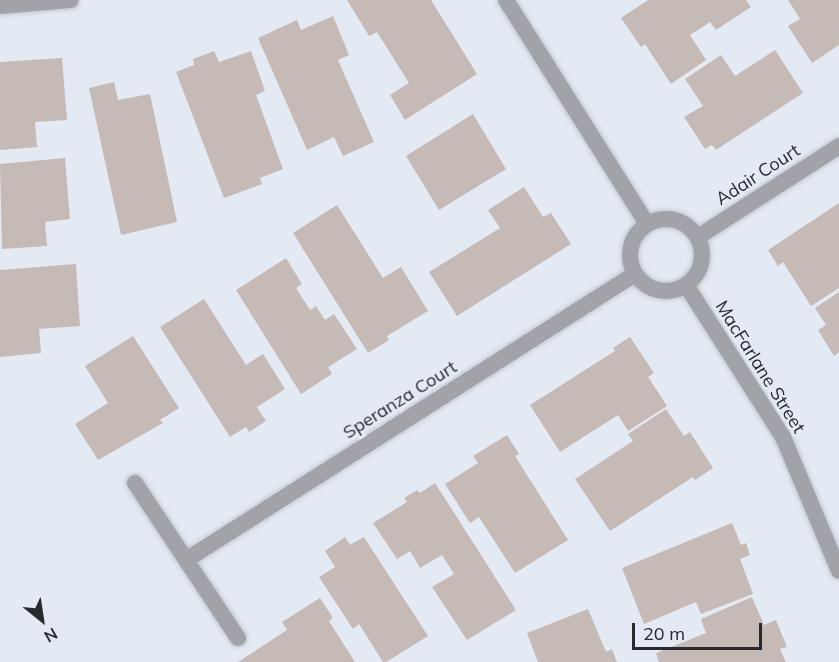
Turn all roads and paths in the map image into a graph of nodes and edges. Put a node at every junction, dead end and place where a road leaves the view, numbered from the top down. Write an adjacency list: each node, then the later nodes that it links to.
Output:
1 (71, 0): 3 (street)
2 (506, 0): 5 (street)
3 (0, 6)
4 (839, 146): 6 (street, Adair Court)
5 (647, 225): 6 (street); 7 (street)
6 (698, 237): 8 (street)
7 (635, 274): 8 (street); 10 (street, Speranza Court)
8 (686, 285): 11 (street, MacFarlane Street)
9 (135, 483): 10 (street)
10 (186, 560): 12 (street)
11 (839, 572)
12 (238, 638)

